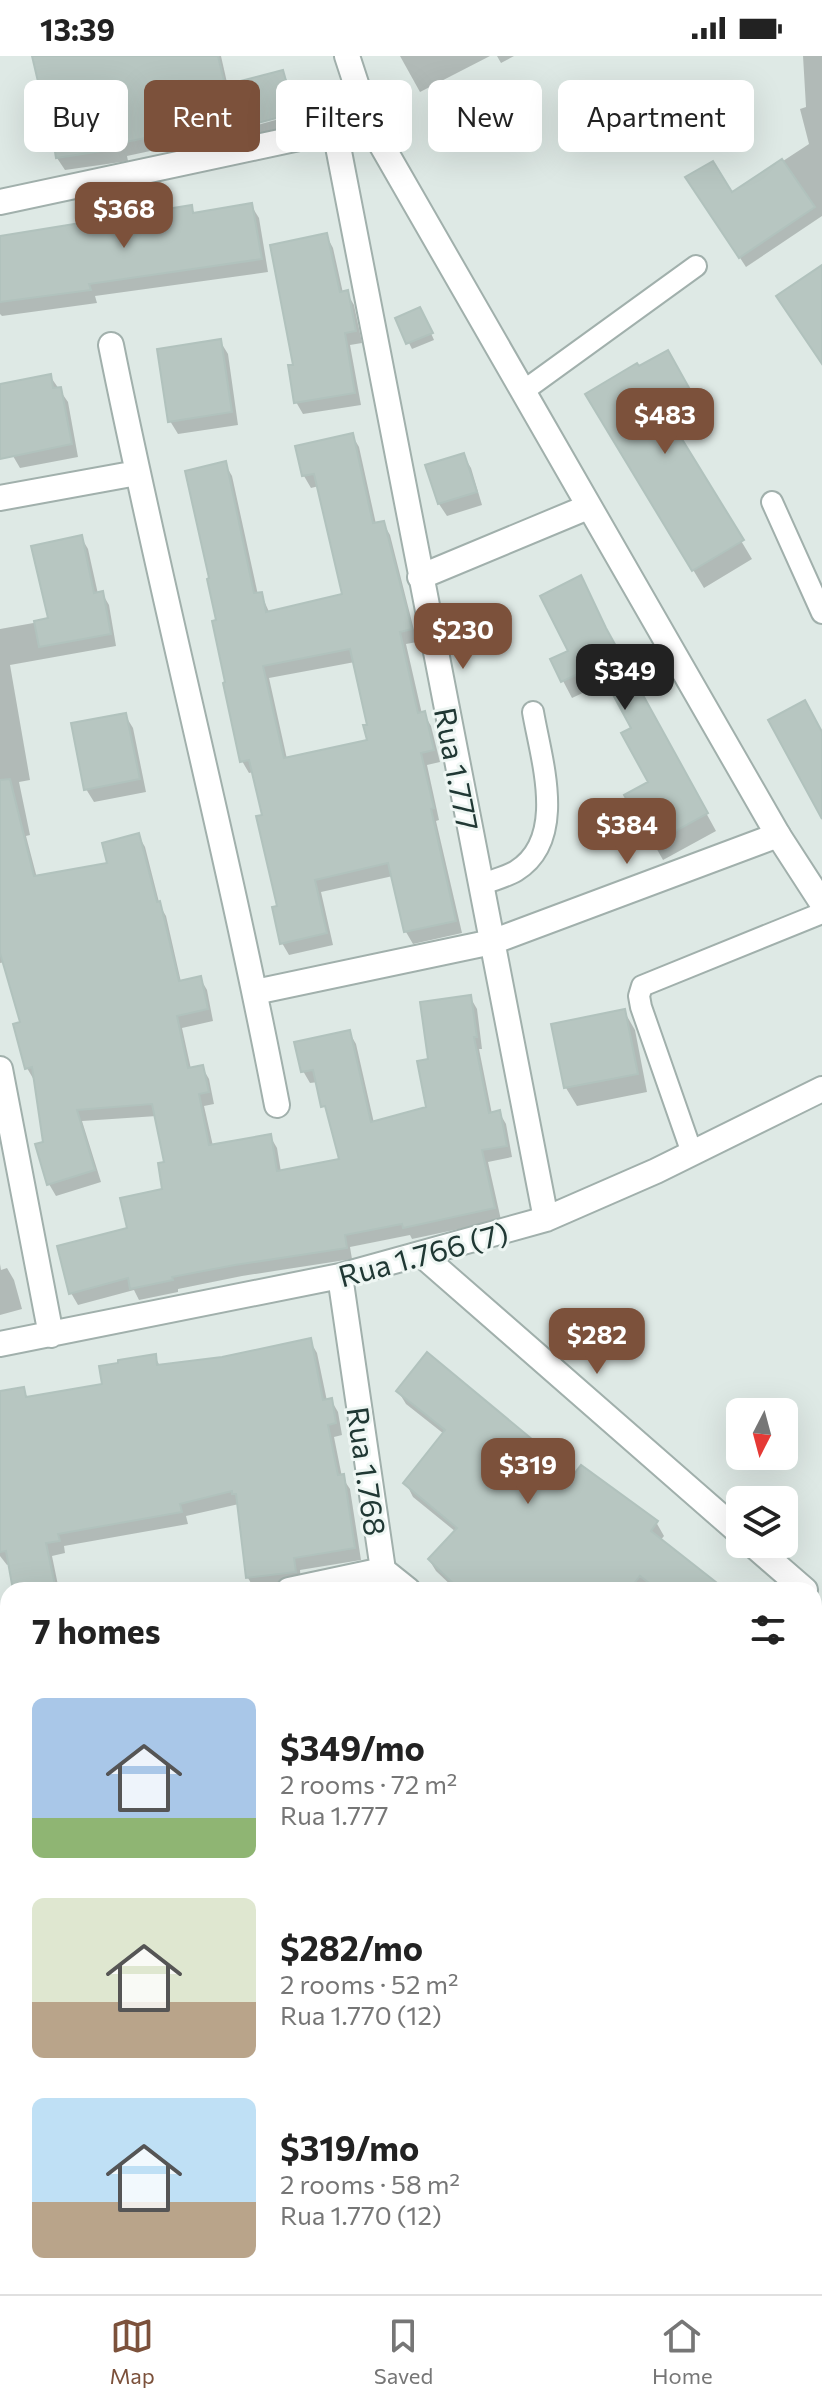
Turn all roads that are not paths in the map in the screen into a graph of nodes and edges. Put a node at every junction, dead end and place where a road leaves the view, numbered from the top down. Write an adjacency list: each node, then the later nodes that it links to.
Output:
1 (347, 56): 2 (street)
2 (355, 80)
3 (276, 144): 6 (street)
4 (339, 152): 14 (street, Rua 1.777)
5 (385, 152): 9 (street)
6 (0, 202)
7 (696, 266): 9 (lane)
8 (111, 345): 10 (street)
9 (522, 392): 13 (street)
10 (137, 473): 11 (street); 23 (street)
11 (0, 498)
12 (772, 502): 15 (lane)
13 (588, 507): 14 (street); 17 (street)
14 (420, 577): 19 (street, Rua 1.777)
15 (822, 613)
16 (533, 712): 19 (lane)
17 (778, 835): 18 (street); 22 (street)
18 (813, 874): 20 (street)
19 (481, 885): 22 (street, Rua 1.777)
20 (822, 903)
21 (822, 913): 27 (lane)
22 (492, 942): 23 (street); 28 (street, Rua 1.777)
23 (255, 992): 26 (street)
24 (0, 1069): 31 (street)
25 (822, 1089): 27 (street, Rua 1.766 (7))
26 (277, 1105)
27 (692, 1153): 28 (street, Rua 1.766 (7))
28 (546, 1219): 29 (street, Rua 1.766 (7))
29 (422, 1255): 30 (street, Rua 1.766 (7)); 33 (street)
30 (340, 1276): 31 (street, Rua 1.766 (7)); 35 (street, Rua 1.768)
31 (51, 1335): 32 (street, Rua 1.766 (7))
32 (0, 1344)
33 (726, 1521)
34 (768, 1558): 38 (street)
35 (383, 1570): 36 (street, Rua 1.768); 37 (street)
36 (327, 1582)
37 (398, 1582)
38 (796, 1582)

